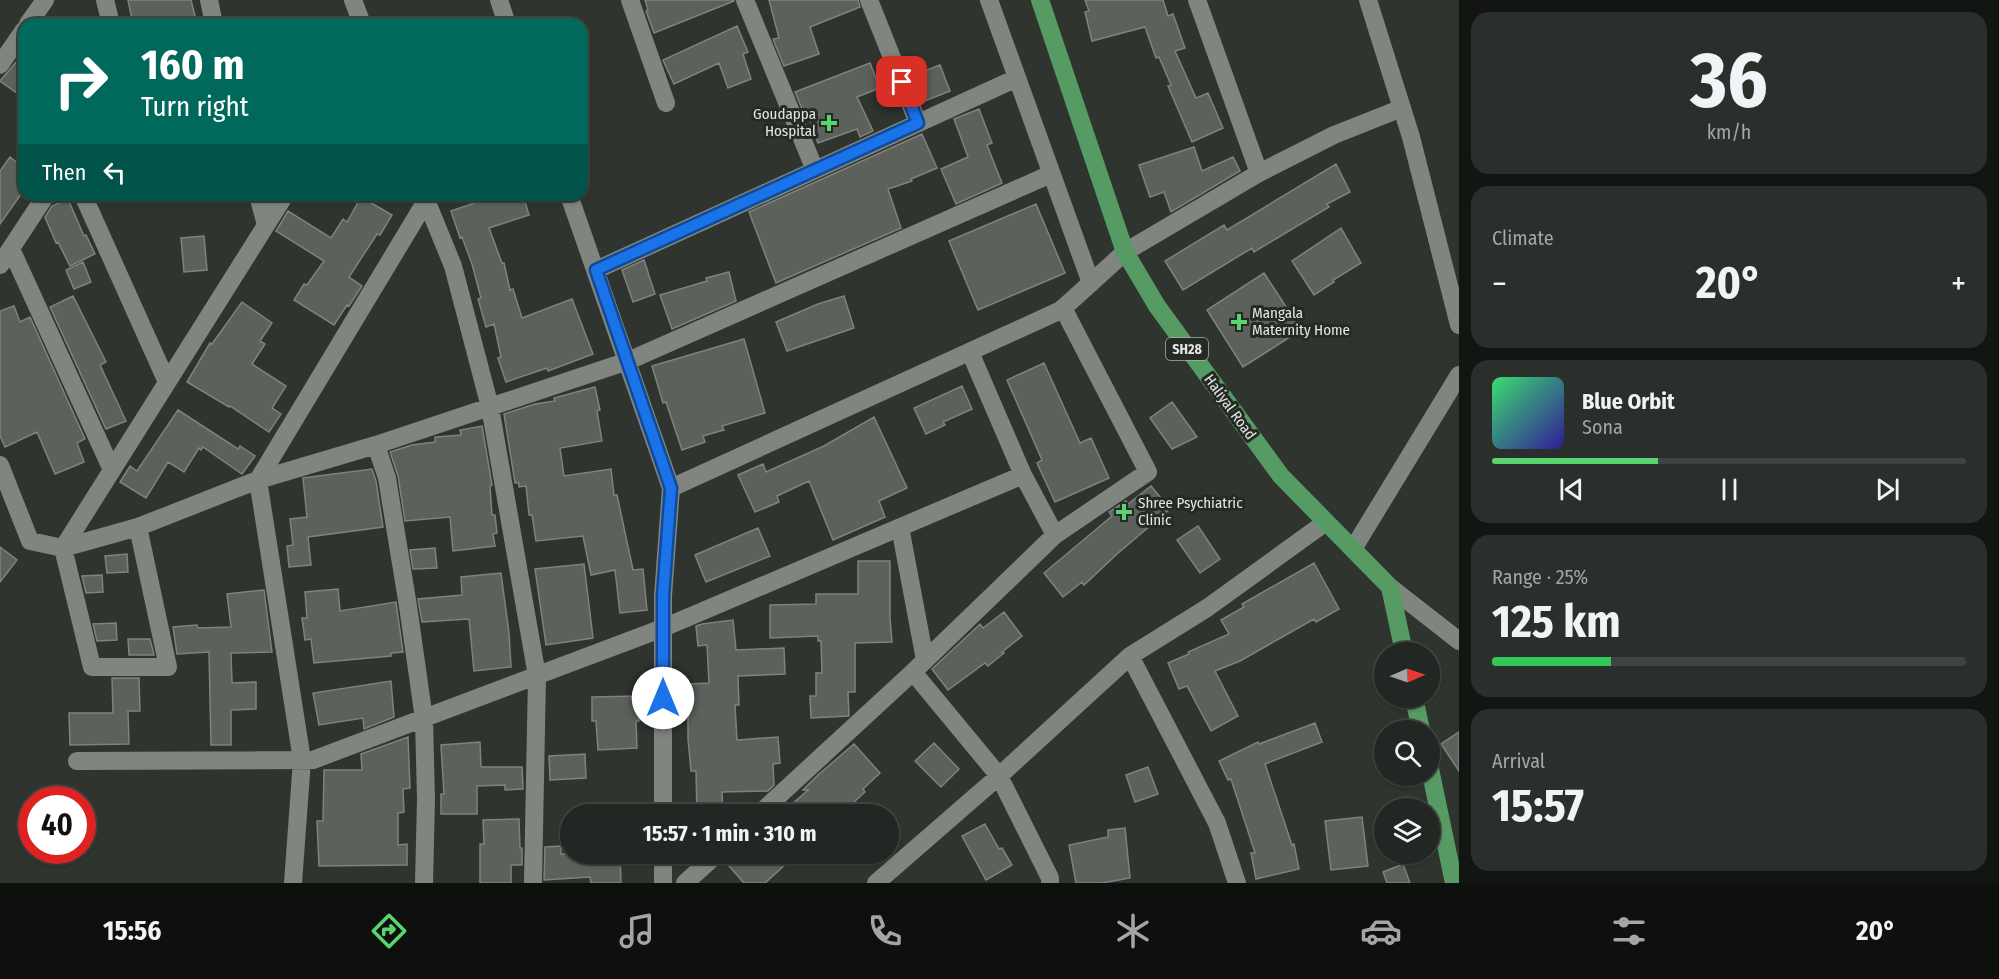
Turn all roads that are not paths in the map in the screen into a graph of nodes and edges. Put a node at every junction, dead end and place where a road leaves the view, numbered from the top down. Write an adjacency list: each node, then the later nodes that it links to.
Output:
1 (45, 0): 13 (street)
2 (105, 0): 14 (street)
3 (209, 0): 15 (street)
4 (353, 0): 16 (street)
5 (499, 0): 17 (street)
6 (630, 0): 21 (street)
7 (745, 0): 24 (street)
8 (869, 0): 23 (street)
9 (989, 0): 20 (street)
10 (1040, 0): 36 (main road, Haliyal Road / SH28)
11 (1197, 0): 25 (street)
12 (1368, 0): 22 (street)
13 (32, 18)
14 (110, 18)
15 (213, 18)
16 (360, 18)
17 (505, 18)
18 (18, 39): 19 (street)
19 (0, 65)
20 (1017, 78): 23 (street); 26 (street)
21 (666, 103)
22 (1402, 108): 25 (street); 41 (street)
23 (918, 123): 24 (street)
24 (815, 170): 38 (street)
25 (1258, 173): 36 (street)
26 (1052, 174): 39 (street); 43 (street)
27 (42, 201): 35 (street)
28 (86, 201): 45 (street)
29 (260, 201): 34 (street)
30 (281, 201): 34 (street)
31 (423, 201): 51 (street)
32 (426, 201): 46 (street)
33 (571, 201): 38 (street)
34 (266, 225): 45 (street)
35 (10, 249): 37 (street); 49 (street)
36 (1125, 252): 39 (street); 53 (main road, Haliyal Road / SH28)
37 (0, 265)
38 (596, 270): 43 (street)
39 (1091, 283): 40 (street)
40 (1063, 308): 42 (street); 56 (street)
41 (1459, 325)
42 (970, 352): 50 (street); 52 (street)
43 (628, 361): 46 (street); 52 (street)
44 (1459, 375): 58 (street)
45 (167, 382): 49 (street)
46 (490, 407): 47 (street); 65 (street)
47 (376, 445): 51 (street); 66 (street)
48 (0, 465): 57 (street)
49 (112, 470): 57 (street)
50 (1023, 475): 55 (street); 56 (street)
51 (258, 480): 54 (street); 67 (street)
52 (671, 488): 60 (street)
53 (1326, 522): 58 (main road, Haliyal Road / SH28); 63 (street)
54 (138, 526): 57 (street); 57 (street)
55 (900, 527): 60 (street); 64 (street)
56 (1054, 535): 64 (street)
57 (63, 548)
58 (1353, 549): 59 (main road, Haliyal Road / SH28)
59 (1390, 587): 61 (street); 62 (main road)
60 (663, 628): 65 (street); 71 (street)
61 (1458, 637)
62 (1402, 642)
63 (1130, 656): 69 (street); 82 (street)
64 (919, 666): 69 (street); 72 (street)
65 (537, 676): 66 (street); 77 (street)
66 (424, 719): 67 (street); 76 (street)
67 (302, 760): 68 (street); 75 (street)
68 (77, 761)
69 (999, 776): 80 (street); 81 (street)
70 (1434, 786): 83 (main road)
71 (663, 804)
72 (770, 804)
73 (663, 864): 78 (street)
74 (706, 864): 79 (street)
75 (293, 883)
76 (424, 883)
77 (533, 883)
78 (663, 883)
79 (685, 883)
80 (876, 883)
81 (1050, 883)
82 (1238, 883)
83 (1454, 883)

